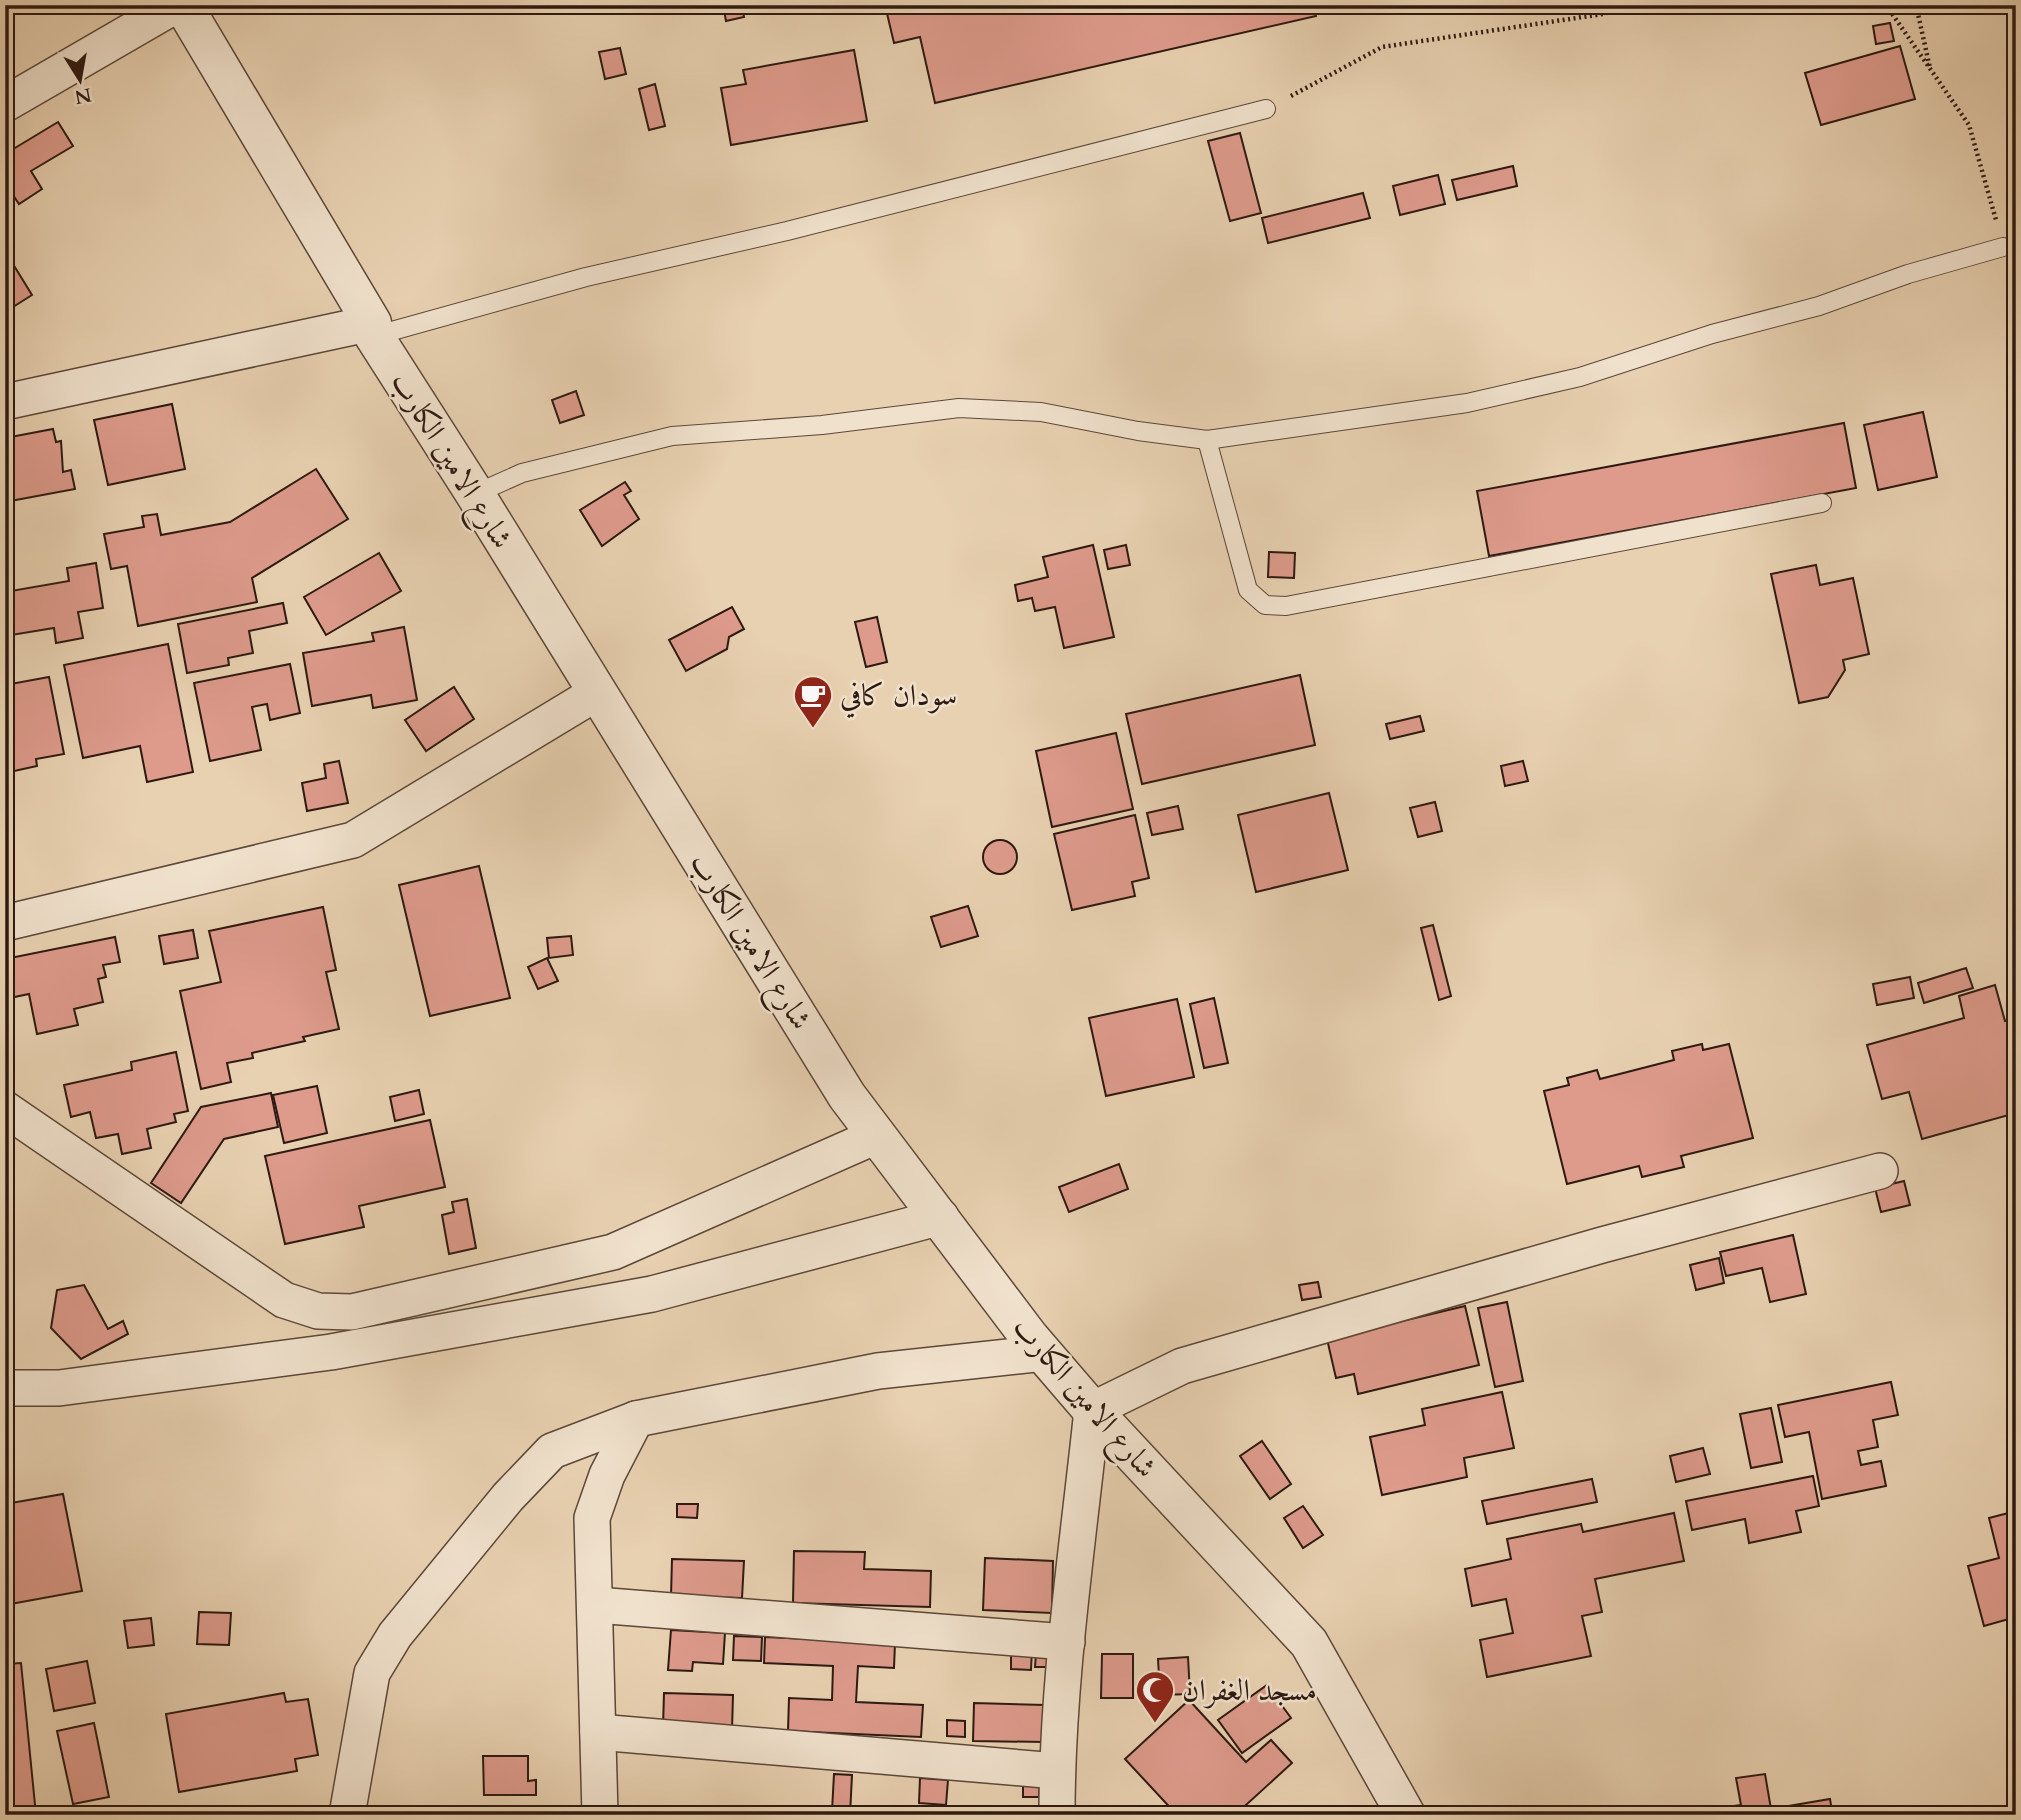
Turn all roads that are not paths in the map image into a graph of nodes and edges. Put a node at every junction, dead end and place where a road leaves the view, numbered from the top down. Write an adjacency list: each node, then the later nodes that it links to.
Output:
1 (176, 5): 3 (street)
2 (183, 5): 6 (street, شارع الامين الكارب)
3 (5, 104)
4 (1266, 109): 6 (lane)
5 (2003, 247): 8 (lane)
6 (373, 330): 7 (street); 9 (street, شارع الامين الكارب)
7 (5, 402)
8 (1207, 440): 9 (lane); 10 (lane)
9 (475, 494): 11 (street, شارع الامين الكارب)
10 (1822, 503)
11 (598, 692): 12 (street); 14 (street, شارع الامين الكارب)
12 (5, 923)
13 (5, 1110): 14 (street)
14 (876, 1136): 16 (street, شارع الامين الكارب)
15 (1880, 1171): 19 (street)
16 (941, 1217): 17 (street, شارع الامين الكارب); 18 (street)
17 (1044, 1353): 19 (street, شارع الامين الكارب); 20 (street)
18 (5, 1388)
19 (1092, 1410): 22 (street); 28 (street, شارع الامين الكارب)
20 (636, 1419): 21 (street); 25 (street)
21 (596, 1605): 22 (street); 23 (street)
22 (1068, 1642): 24 (street)
23 (598, 1732): 24 (street); 26 (street)
24 (1057, 1771): 27 (street)
25 (347, 1815)
26 (600, 1815)
27 (1056, 1815)
28 (1406, 1815)

